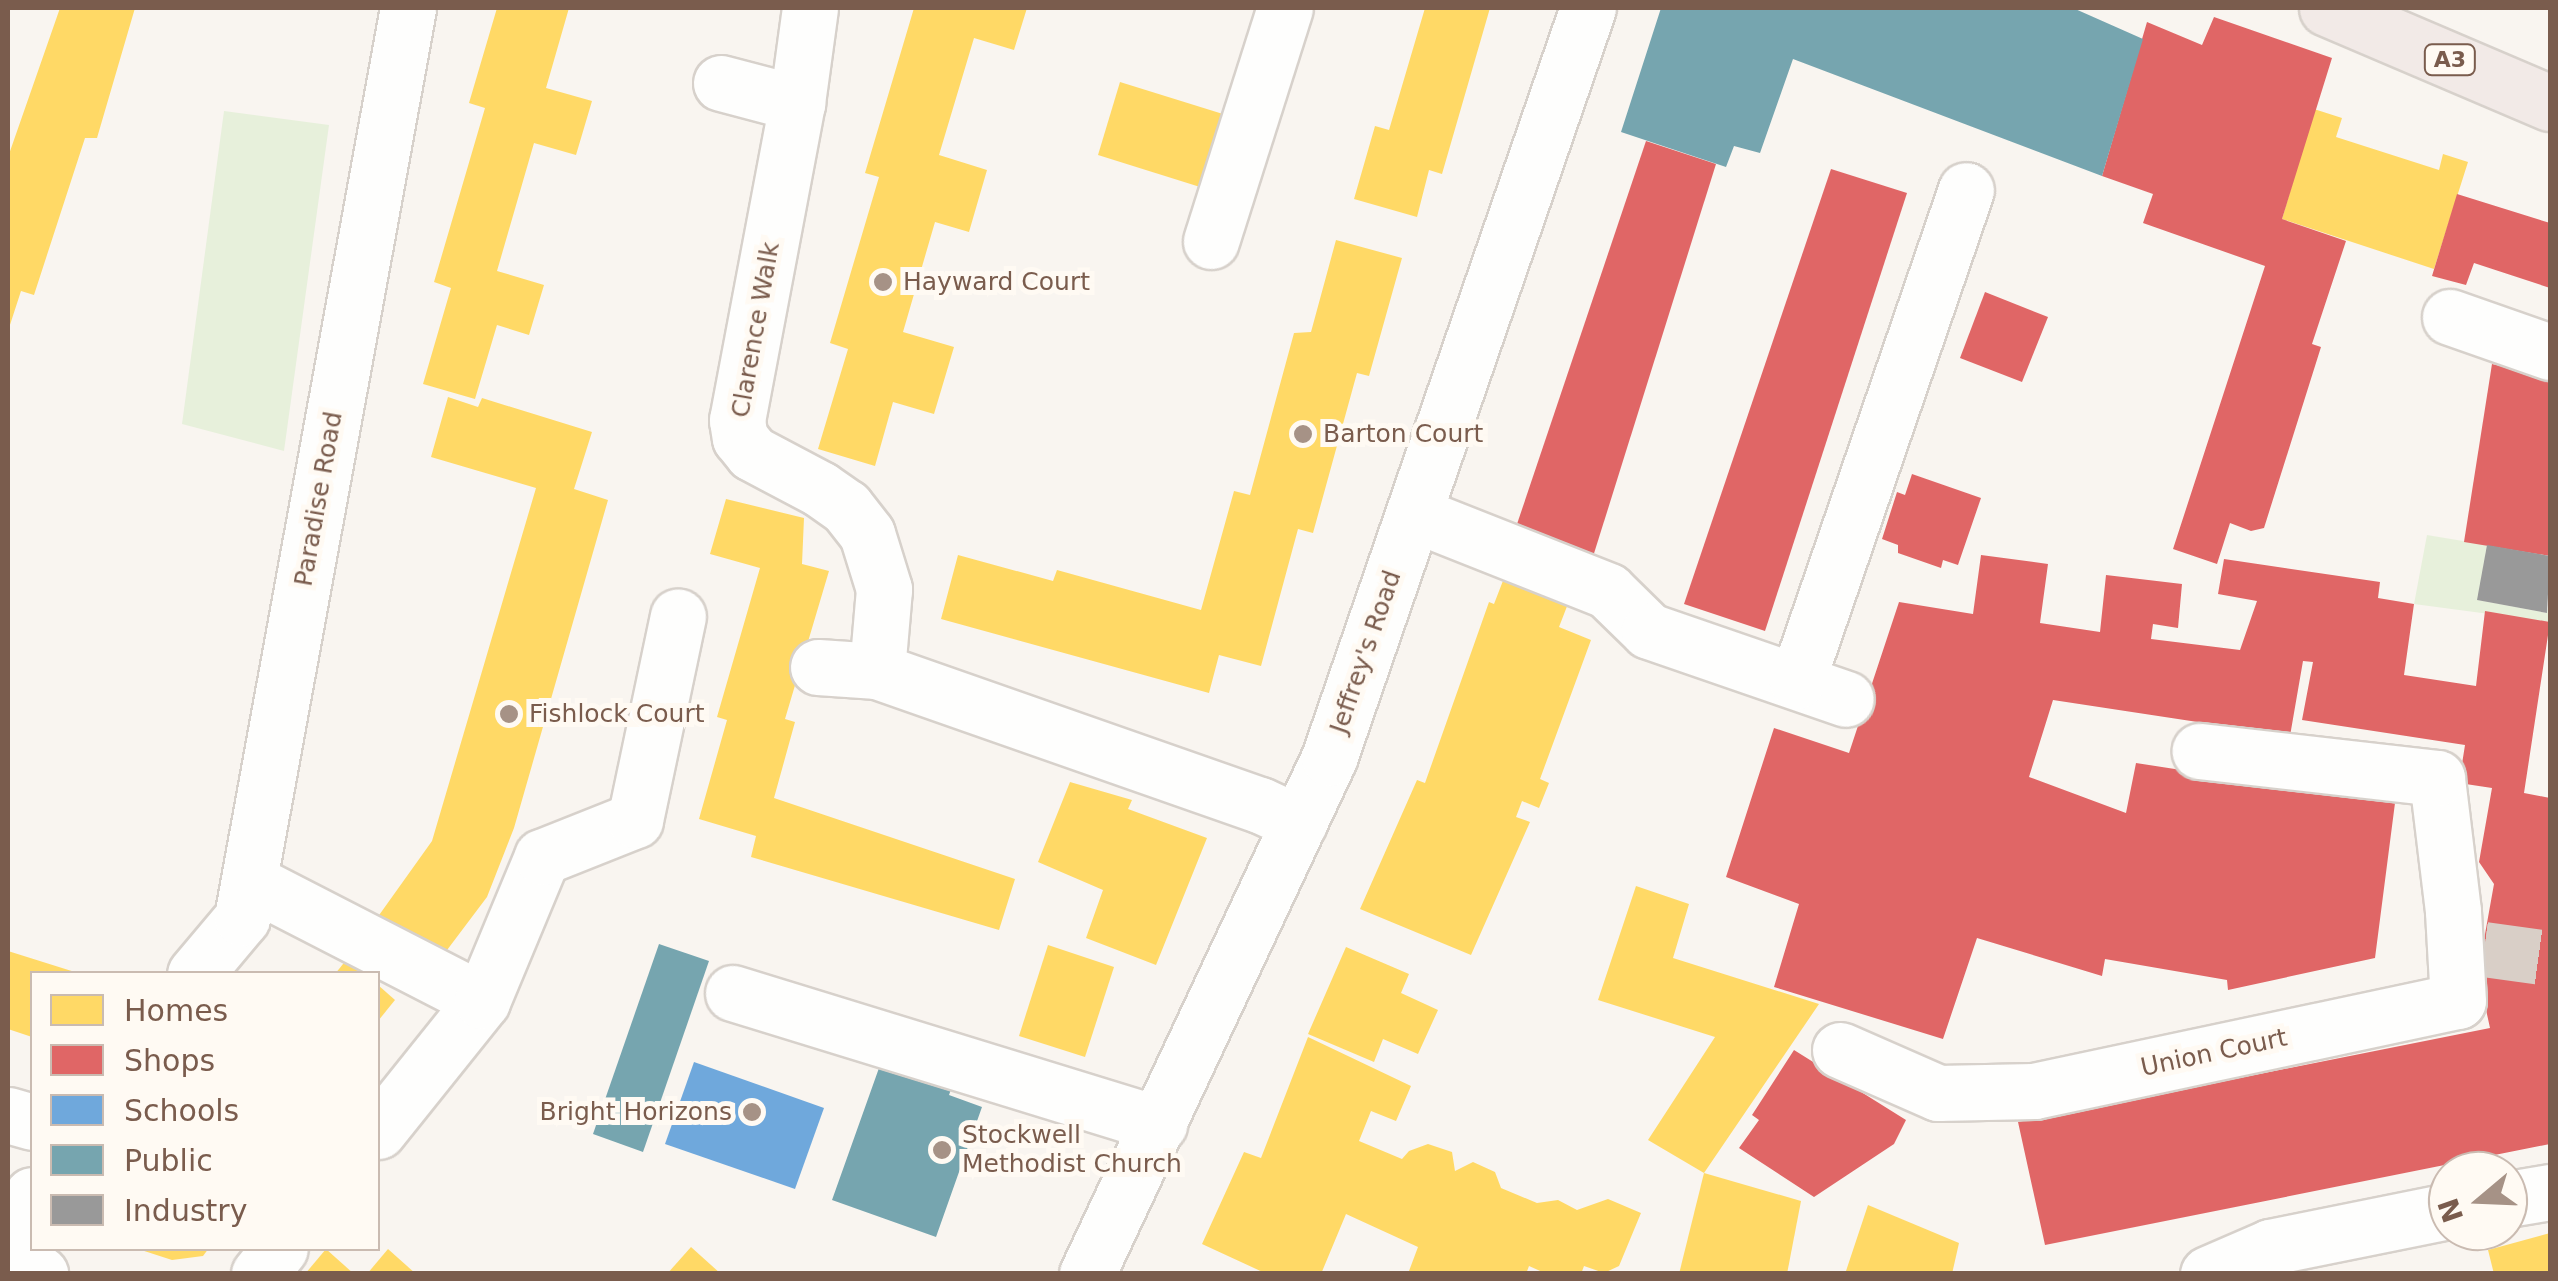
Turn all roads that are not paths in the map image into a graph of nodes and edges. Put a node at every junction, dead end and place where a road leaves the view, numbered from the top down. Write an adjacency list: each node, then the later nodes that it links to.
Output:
1 (408, 8): 19 (street, Paradise Road)
2 (810, 8): 7 (street, Clarence Walk)
3 (1284, 8): 10 (street)
4 (1588, 8): 13 (street, Jeffrey's Road)
5 (2344, 11): 8 (highway, A3)
6 (721, 83): 7 (street)
7 (797, 103): 16 (street, Clarence Walk)
8 (2550, 103)
9 (1966, 190): 13 (street)
10 (1211, 240)
11 (2450, 317): 12 (street)
12 (2550, 352)
13 (1414, 514): 18 (street, Jeffrey's Road)
14 (678, 616): 22 (street)
15 (818, 668): 16 (street)
16 (877, 671): 18 (street)
17 (2200, 751): 23 (street, Union Court)
18 (1299, 823): 24 (street, Jeffrey's Road)
19 (249, 881): 20 (street, Paradise Road); 22 (street)
20 (198, 971)
21 (733, 994): 24 (street)
22 (482, 1001): 25 (street)
23 (1840, 1050)
24 (1158, 1124): 29 (street, Jeffrey's Road)
25 (380, 1128)
26 (30, 1202): 30 (street)
27 (2428, 1215): 32 (street)
28 (277, 1251): 31 (street)
29 (1104, 1269)
30 (40, 1274)
31 (258, 1274)
32 (2208, 1274)

